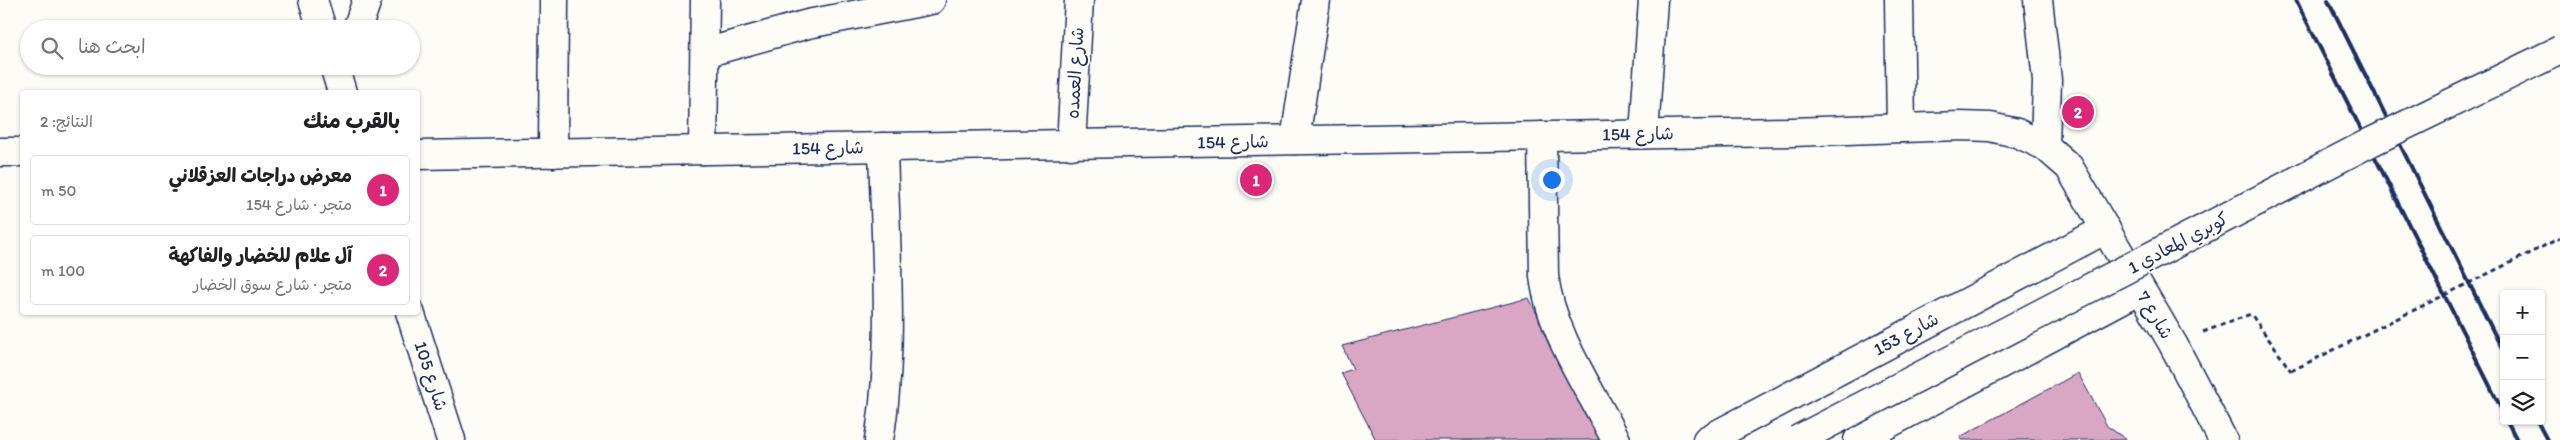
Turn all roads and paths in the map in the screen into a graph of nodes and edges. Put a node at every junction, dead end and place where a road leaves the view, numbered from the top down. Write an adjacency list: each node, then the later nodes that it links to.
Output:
1 (313, 0): 11 (street)
2 (368, 0): 12 (street)
3 (554, 0): 25 (street)
4 (705, 0): 14 (street)
5 (1078, 0): 19 (street, شارع العمده)
6 (1316, 0): 18 (street)
7 (1653, 0): 16 (street)
8 (1899, 0): 15 (street)
9 (2038, 0): 20 (street)
10 (918, 1): 14 (street)
11 (319, 20)
12 (360, 20)
13 (2560, 50): 36 (street, كوبري المعادي 1, bridge)
14 (704, 53): 22 (street)
15 (1901, 128): 16 (street, شارع 154); 20 (street, شارع 154)
16 (1644, 134): 17 (street, شارع 154)
17 (1542, 136): 18 (street, شارع 154); 34 (street)
18 (1295, 140): 19 (street, شارع 154)
19 (1071, 145): 21 (street, شارع 154)
20 (2045, 146): 27 (street, شارع 7)
21 (883, 147): 22 (street, شارع 154); 33 (street)
22 (703, 150): 25 (street, شارع 154)
23 (0, 152): 24 (street)
24 (20, 152)
25 (553, 153): 26 (street, شارع 154)
26 (420, 155)
27 (2106, 228): 29 (street, شارع 7); 35 (street, شارع 153)
28 (2560, 238): 31 (path, bridge)
29 (2139, 290): 31 (street, شارع 7); 37 (street)
30 (411, 315): 32 (street, شارع 105)
31 (2173, 344): 38 (street, شارع 7)
32 (451, 440)
33 (879, 440)
34 (1616, 440)
35 (1707, 440)
36 (1797, 440)
37 (1858, 440)
38 (2223, 440)

